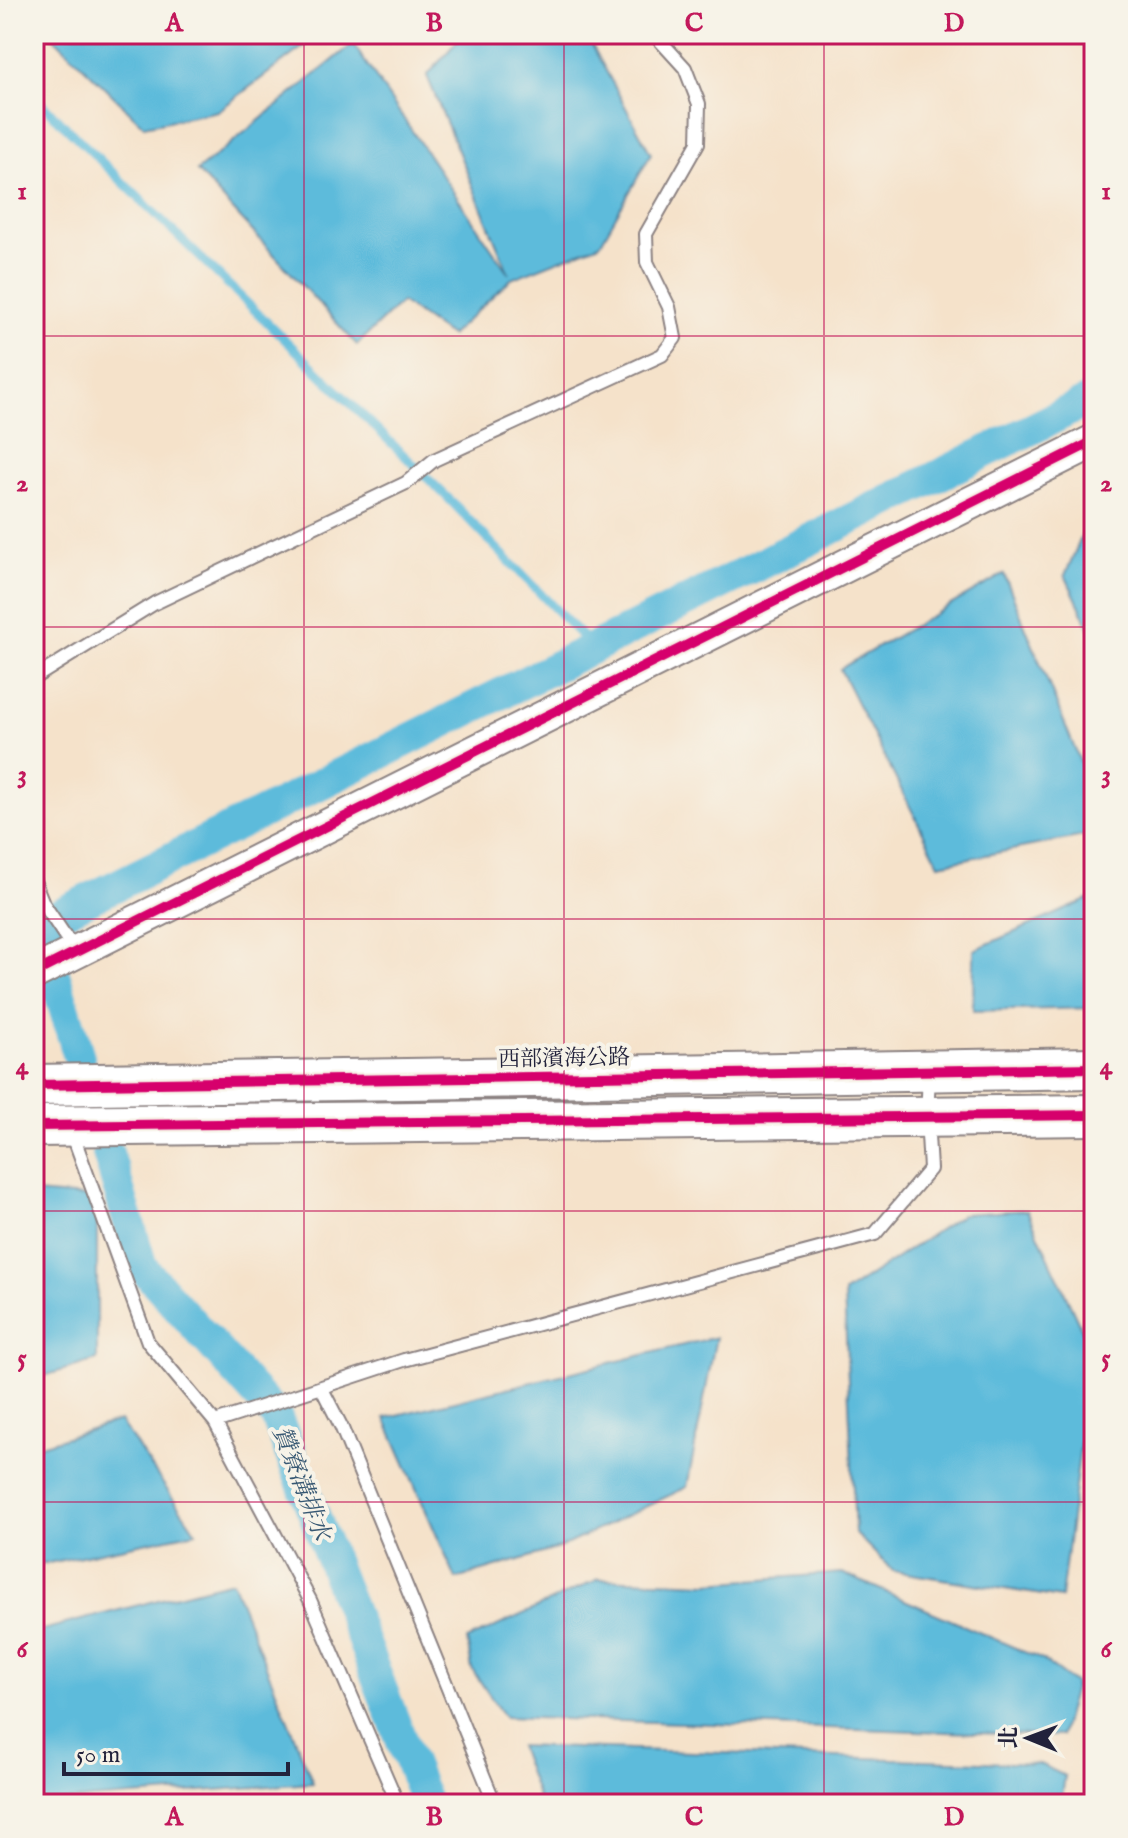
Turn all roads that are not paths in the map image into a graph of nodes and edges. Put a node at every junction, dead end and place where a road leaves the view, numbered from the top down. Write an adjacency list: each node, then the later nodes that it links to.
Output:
1 (654, 34): 3 (lane)
2 (1094, 441): 5 (street)
3 (34, 678)
4 (34, 881): 5 (lane)
5 (70, 946): 6 (street)
6 (34, 973)
7 (1094, 1068): 8 (main road, 西部濱海公路)
8 (930, 1071): 9 (main road, 西部濱海公路); 11 (lane)
9 (34, 1085)
10 (1094, 1115): 11 (main road)
11 (927, 1118): 12 (main road); 13 (lane)
12 (52, 1127): 14 (lane)
13 (321, 1387): 14 (lane); 16 (lane)
14 (215, 1422): 15 (lane)
15 (398, 1804)
16 (495, 1804)

